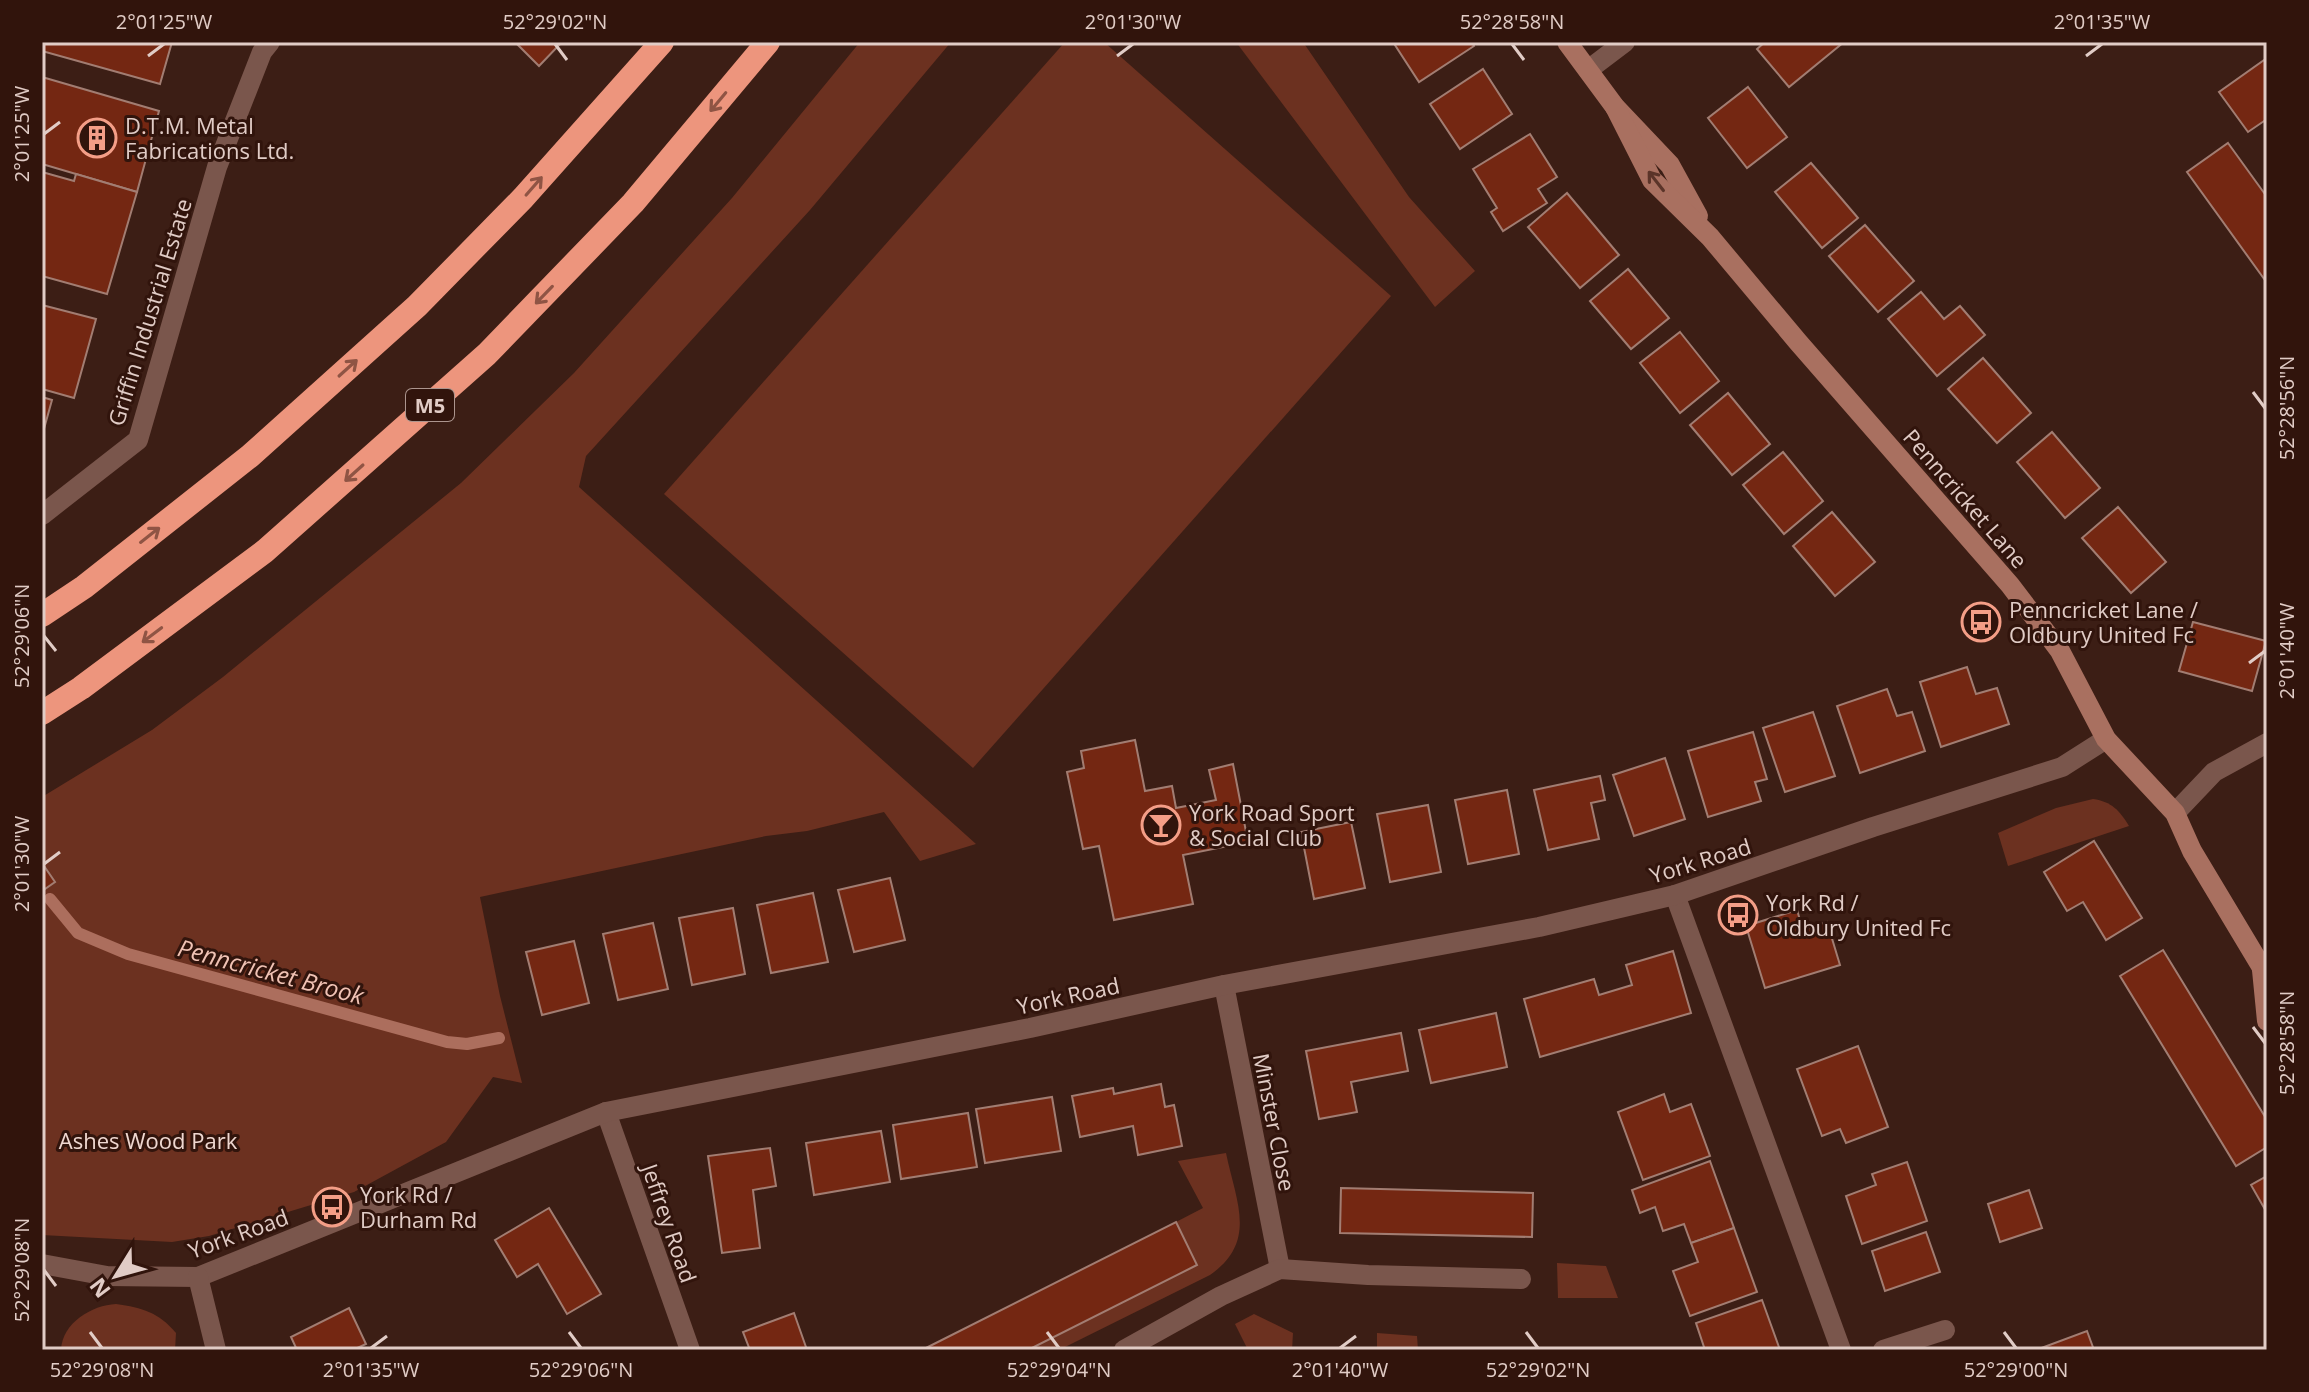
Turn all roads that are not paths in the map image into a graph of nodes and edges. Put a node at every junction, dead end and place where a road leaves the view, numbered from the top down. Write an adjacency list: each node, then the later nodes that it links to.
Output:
1 (270, 42): 7 (street, Griffin Industrial Estate)
2 (662, 42): 8 (highway, one-way to 2)
3 (768, 42): 9 (highway, M5, one-way to 9)
4 (1567, 42): 6 (street, Penncricket Lane)
5 (1625, 42): 6 (street)
6 (1588, 70): 10 (street, Penncricket Lane)
7 (42, 515)
8 (42, 615)
9 (42, 713)
10 (2106, 739): 12 (street, Penncricket Lane); 13 (street, York Road)
11 (2267, 743): 12 (street)
12 (2175, 813): 14 (street, Penncricket Lane)
13 (1675, 895): 15 (street, York Road); 26 (street)
14 (2265, 973): 16 (street, Penncricket Lane)
15 (1224, 985): 17 (street, York Road); 19 (street, Minster Close)
16 (2267, 1021)
17 (606, 1112): 20 (street, York Road); 24 (street, Jeffrey Road)
18 (42, 1264): 20 (street, York Road)
19 (1280, 1269): 21 (street); 25 (street)
20 (198, 1277): 23 (street)
21 (1521, 1279)
22 (1945, 1330): 27 (street)
23 (216, 1350)
24 (690, 1350)
25 (1124, 1350)
26 (1841, 1350)
27 (1883, 1350)

